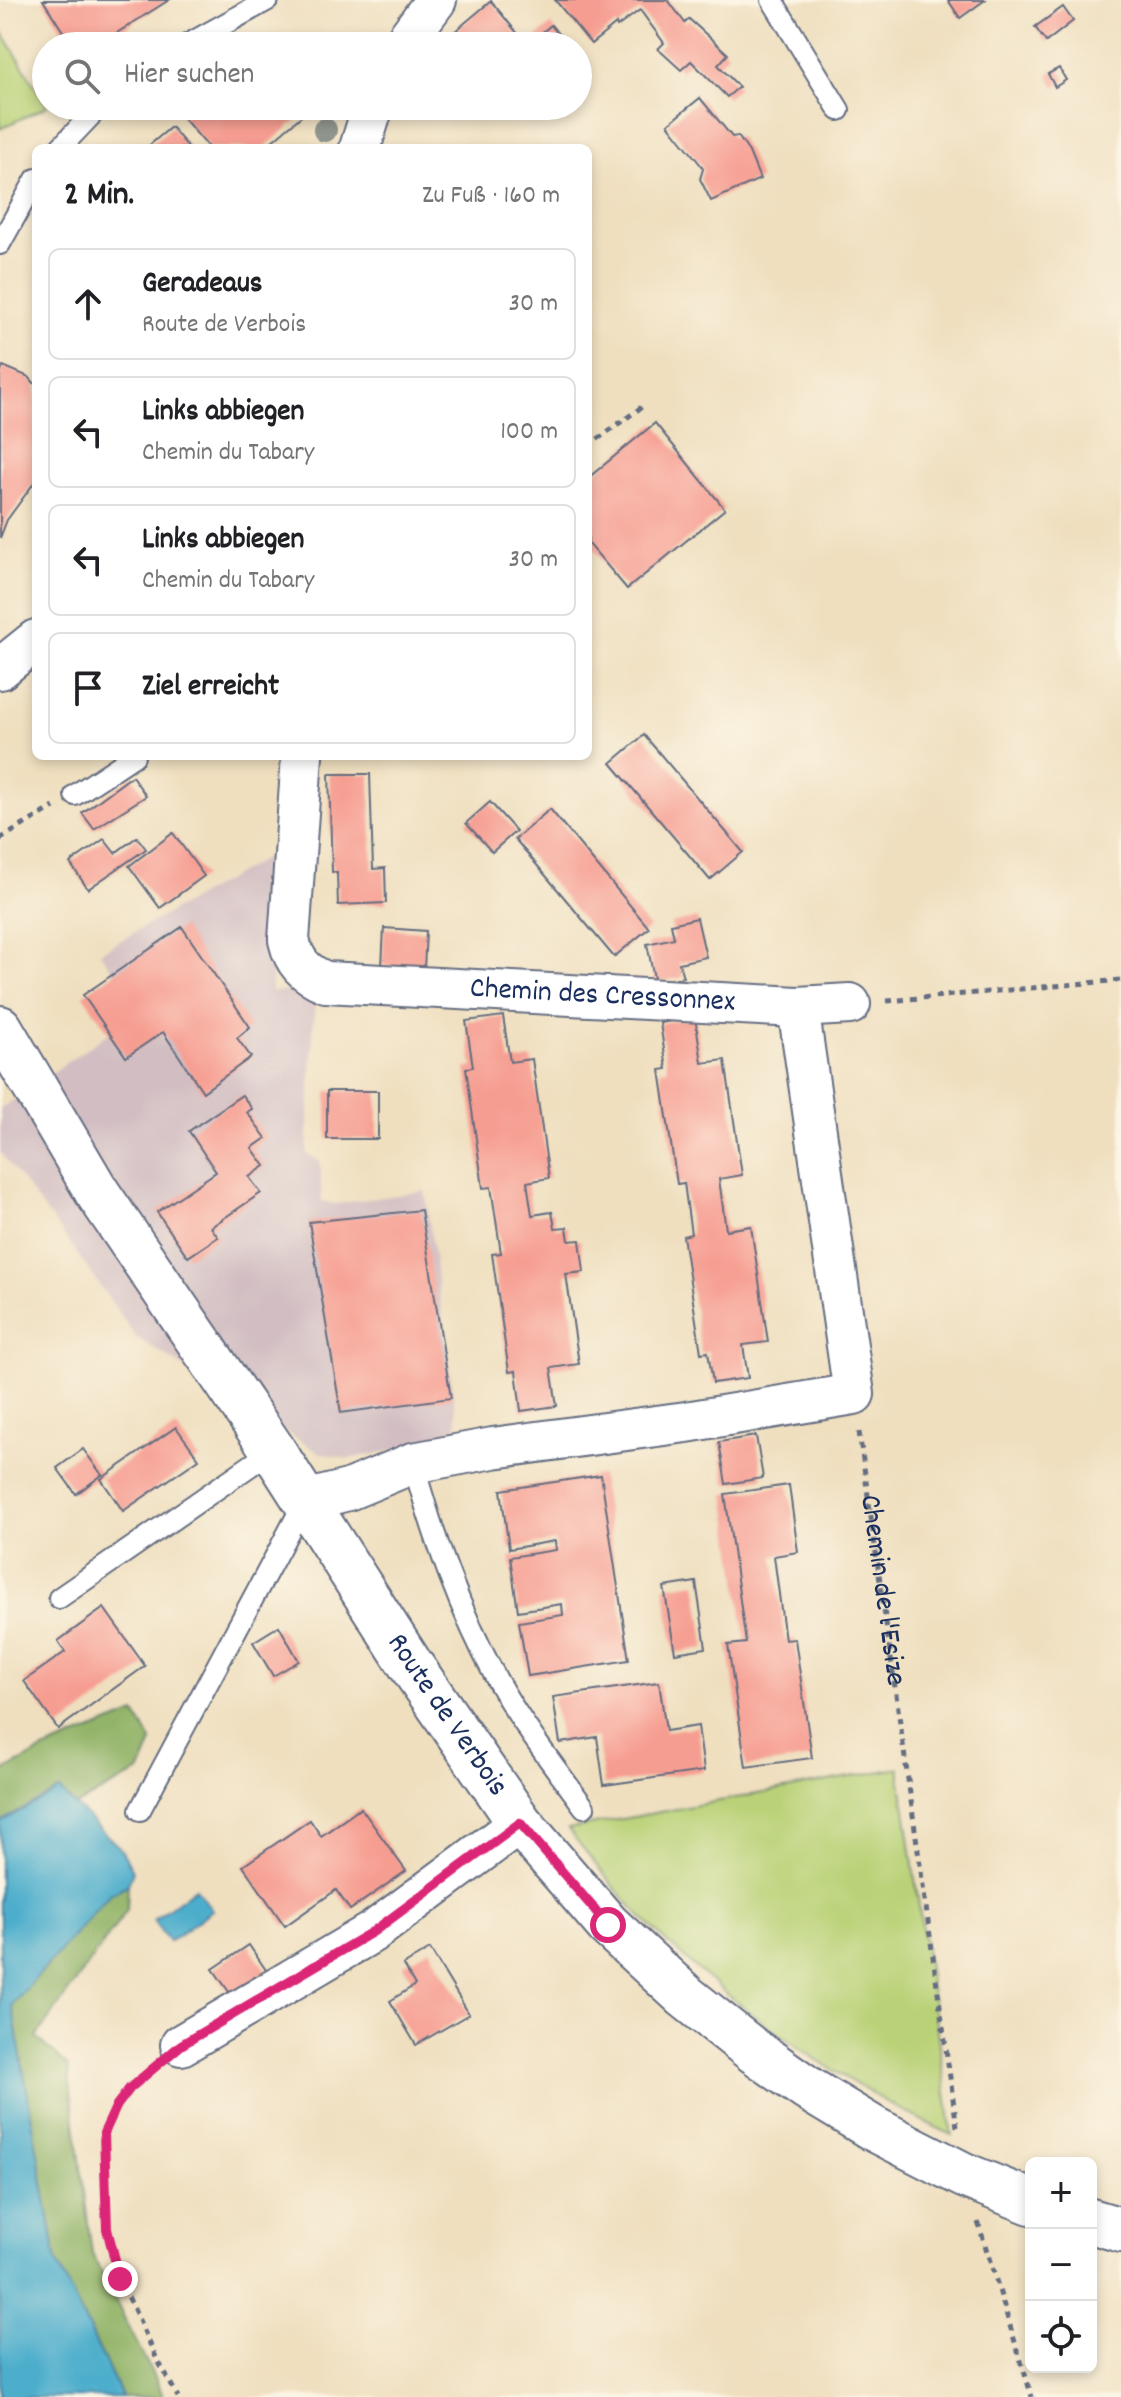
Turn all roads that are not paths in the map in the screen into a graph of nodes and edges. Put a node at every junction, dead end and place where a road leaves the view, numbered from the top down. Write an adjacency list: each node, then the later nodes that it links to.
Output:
1 (268, 0): 4 (lane)
2 (436, 0): 5 (street)
3 (772, 0): 6 (lane)
4 (210, 32)
5 (412, 32)
6 (839, 110)
7 (87, 120): 9 (lane)
8 (369, 120): 10 (street)
9 (64, 144)
10 (361, 144)
11 (32, 186): 12 (lane)
12 (0, 244)
13 (32, 643): 14 (street)
14 (0, 669)
15 (128, 760): 17 (lane)
16 (302, 760): 19 (street, Chemin des Cressonnex)
17 (75, 795)
18 (850, 1004): 19 (street, Chemin des Cressonnex)
19 (798, 1007): 24 (street)
20 (0, 1028): 22 (street, Route de Verbois)
21 (0, 1087): 22 (street, Route de Verbois)
22 (97, 1192): 23 (street, Route de Verbois)
23 (273, 1450): 25 (street, Route de Verbois); 26 (lane)
24 (413, 1463): 25 (street); 27 (lane)
25 (305, 1501): 28 (lane); 29 (street, Route de Verbois)
26 (59, 1598)
27 (584, 1807)
28 (140, 1810)
29 (520, 1823): 30 (street); 31 (street, Route de Verbois)
30 (181, 2045)
31 (1025, 2200)
32 (1097, 2223): 33 (street)
33 (1121, 2230)

